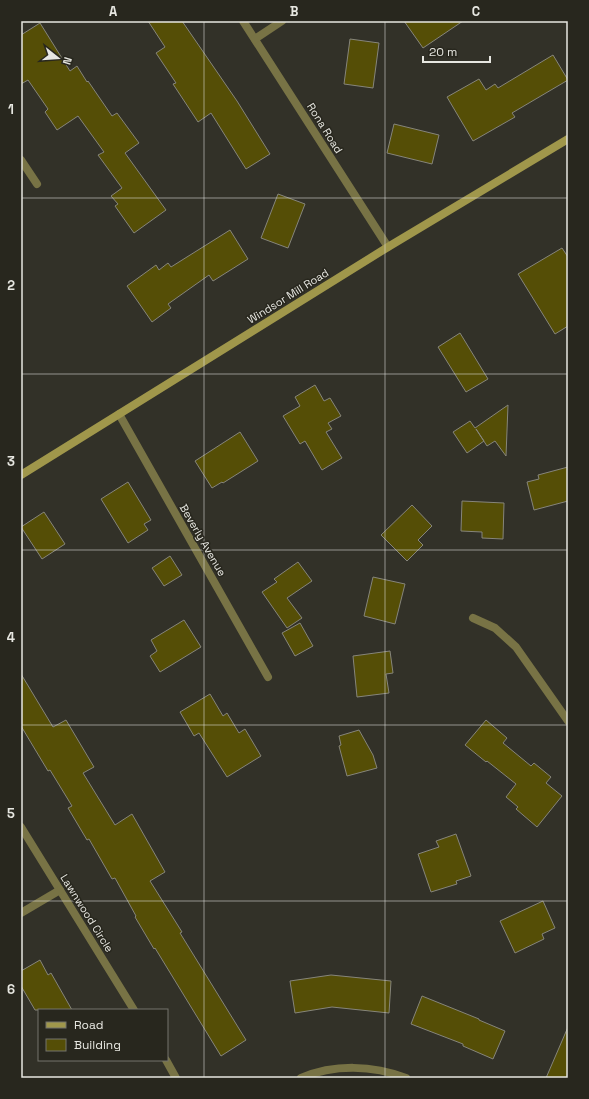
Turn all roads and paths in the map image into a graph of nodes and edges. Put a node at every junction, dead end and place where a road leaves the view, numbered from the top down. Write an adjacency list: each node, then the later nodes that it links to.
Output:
1 (243, 21): 3 (street, Rona Road)
2 (282, 21): 3 (street)
3 (256, 39): 7 (street, Rona Road)
4 (568, 138): 7 (main road, Windsor Mill Road)
5 (21, 160): 6 (street)
6 (37, 184)
7 (388, 247): 8 (main road, Windsor Mill Road)
8 (119, 414): 9 (main road, Windsor Mill Road); 11 (street, Beverly Avenue)
9 (21, 475)
10 (473, 618): 12 (street)
11 (268, 677)
12 (568, 721)
13 (21, 827): 14 (street, Lawnwood Circle)
14 (60, 890): 15 (street); 16 (street, Lawnwood Circle)
15 (21, 913)
16 (133, 1009)
17 (167, 1061): 18 (street)
18 (176, 1078)
19 (301, 1078): 20 (street)
20 (406, 1078)

